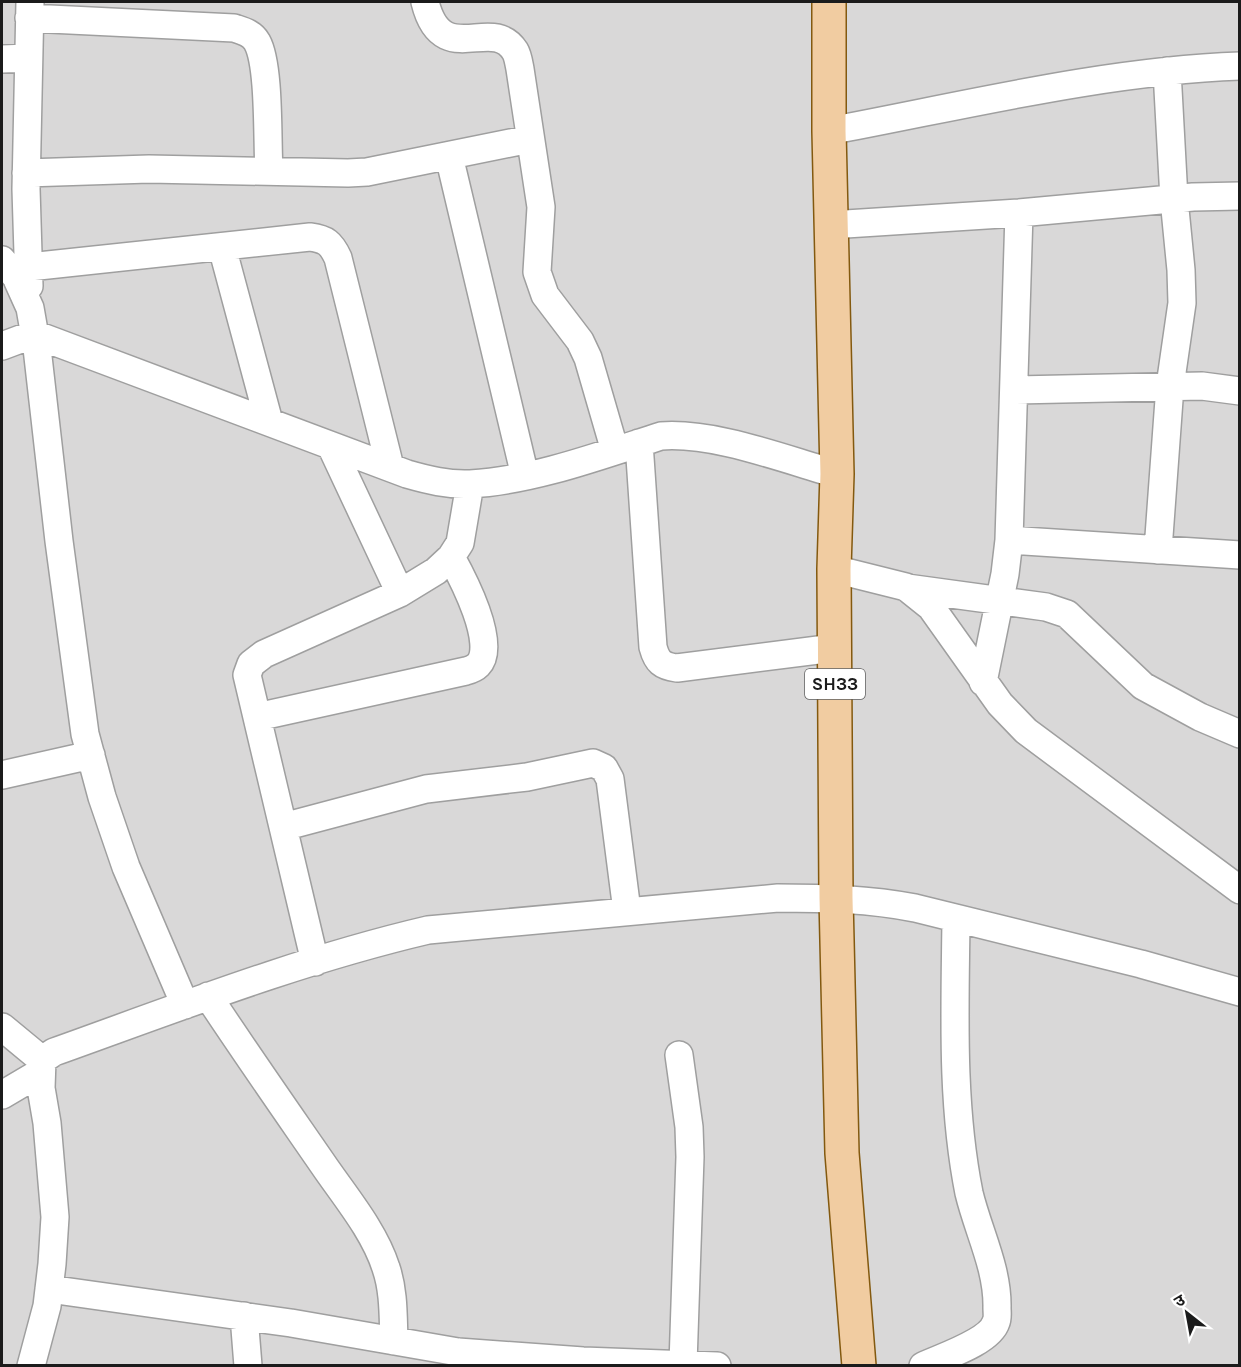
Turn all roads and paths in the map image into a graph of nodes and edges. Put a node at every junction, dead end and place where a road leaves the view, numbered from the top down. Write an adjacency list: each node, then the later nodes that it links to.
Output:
1 (425, 2): 8 (street)
2 (829, 2): 7 (main road, SH33)
3 (29, 10): 4 (street); 10 (street)
4 (15, 58): 11 (street)
5 (1239, 66): 6 (street)
6 (1167, 71): 7 (street); 13 (street)
7 (829, 131): 15 (main road, SH33)
8 (530, 139): 9 (street); 26 (street)
9 (450, 156): 10 (street); 29 (street)
10 (269, 171): 11 (street)
11 (26, 173): 18 (street)
12 (1239, 196): 13 (street)
13 (1174, 199): 14 (street); 21 (street)
14 (1019, 213): 15 (street); 22 (street)
15 (830, 225): 28 (main road, SH33)
16 (222, 247): 18 (street); 24 (street); 27 (street)
17 (2, 260): 19 (street)
18 (29, 267): 19 (street)
19 (32, 321): 20 (street); 24 (street); 43 (street)
20 (2, 346)
21 (1170, 386): 22 (street); 23 (street); 32 (street)
22 (1014, 390): 31 (street)
23 (1239, 391)
24 (269, 422): 25 (street)
25 (331, 446): 27 (street); 37 (street)
26 (627, 447): 28 (street); 29 (street); 39 (street)
27 (390, 468): 30 (street)
28 (837, 474): 35 (main road, SH33)
29 (525, 476): 30 (street)
30 (470, 484): 34 (street)
31 (1009, 540): 32 (street); 38 (street)
32 (1158, 550): 33 (street)
33 (1239, 555)
34 (451, 557): 37 (street); 41 (street)
35 (834, 569): 36 (street); 39 (main road, SH33)
36 (906, 587): 38 (street); 40 (street)
37 (400, 593): 41 (street)
38 (1000, 600): 40 (street); 42 (street)
39 (834, 648): 47 (main road, SH33)
40 (983, 682): 46 (street)
41 (257, 717): 45 (street)
42 (1239, 734)
43 (91, 755): 44 (street); 52 (street)
44 (2, 775)
45 (283, 827): 48 (street); 50 (street)
46 (1239, 890)
47 (836, 898): 48 (street); 49 (street); 65 (main road, SH33)
48 (627, 910): 50 (street)
49 (956, 919): 51 (street); 66 (street)
50 (315, 962): 52 (street)
51 (1239, 992)
52 (196, 1001): 55 (street); 59 (street)
53 (2, 1027): 55 (street)
54 (679, 1055): 62 (street)
55 (42, 1066): 56 (street); 57 (street)
56 (2, 1095)
57 (49, 1289): 58 (street); 61 (street)
58 (244, 1316): 59 (street); 63 (street)
59 (394, 1341): 60 (street)
60 (431, 1356): 62 (street)
61 (26, 1363)
62 (682, 1364): 64 (street)
63 (248, 1365)
64 (717, 1365)
65 (859, 1365)
66 (923, 1365)

